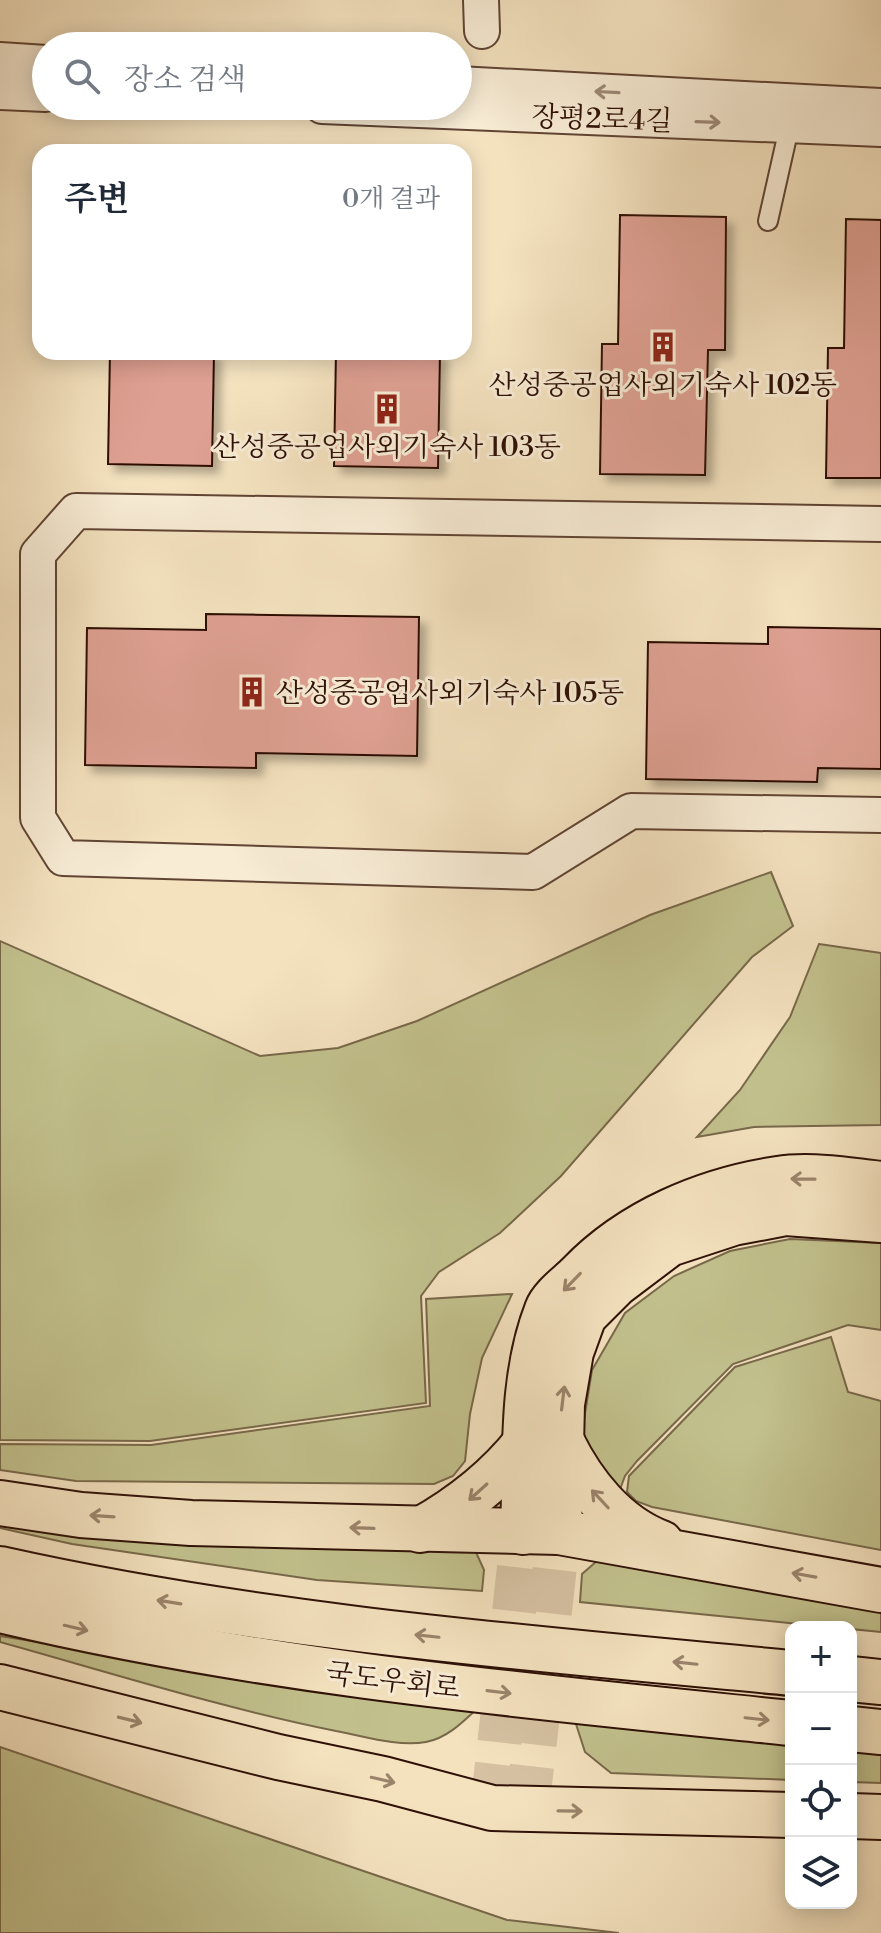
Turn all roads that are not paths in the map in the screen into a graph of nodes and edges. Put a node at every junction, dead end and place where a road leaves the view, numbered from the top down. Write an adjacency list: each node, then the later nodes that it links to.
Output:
1 (0, 60): 2 (street)
2 (32, 62)
3 (472, 85): 8 (street, 장평2로4길, one-way to 3)
4 (0, 92): 5 (street)
5 (32, 93)
6 (881, 106): 8 (street, 장평2로4길)
7 (472, 109): 8 (street, 장평2로4길, one-way to 8)
8 (793, 114): 9 (street, 장평2로4길); 10 (lane)
9 (881, 129)
10 (768, 221)
11 (881, 524): 12 (street)
12 (881, 815)
13 (881, 1184): 15 (highway, one-way to 15)
14 (881, 1220): 15 (highway, one-way to 14)
15 (544, 1442): 17 (highway, one-way to 17); 18 (highway); 19 (highway, one-way to 15)
16 (0, 1503): 17 (highway, one-way to 16)
17 (420, 1530): 18 (highway)
18 (541, 1532): 19 (highway)
19 (690, 1554): 21 (highway, one-way to 19)
20 (0, 1569): 23 (highway, 국도우회로, one-way to 20)
21 (881, 1590)
22 (0, 1610): 27 (highway, 국도우회로, one-way to 27)
23 (785, 1672)
24 (857, 1680): 25 (highway)
25 (881, 1682)
26 (0, 1687): 30 (highway, one-way to 30)
27 (785, 1722)
28 (857, 1730): 29 (highway)
29 (881, 1732)
30 (785, 1815)
31 (857, 1816): 32 (highway)
32 (881, 1817)

